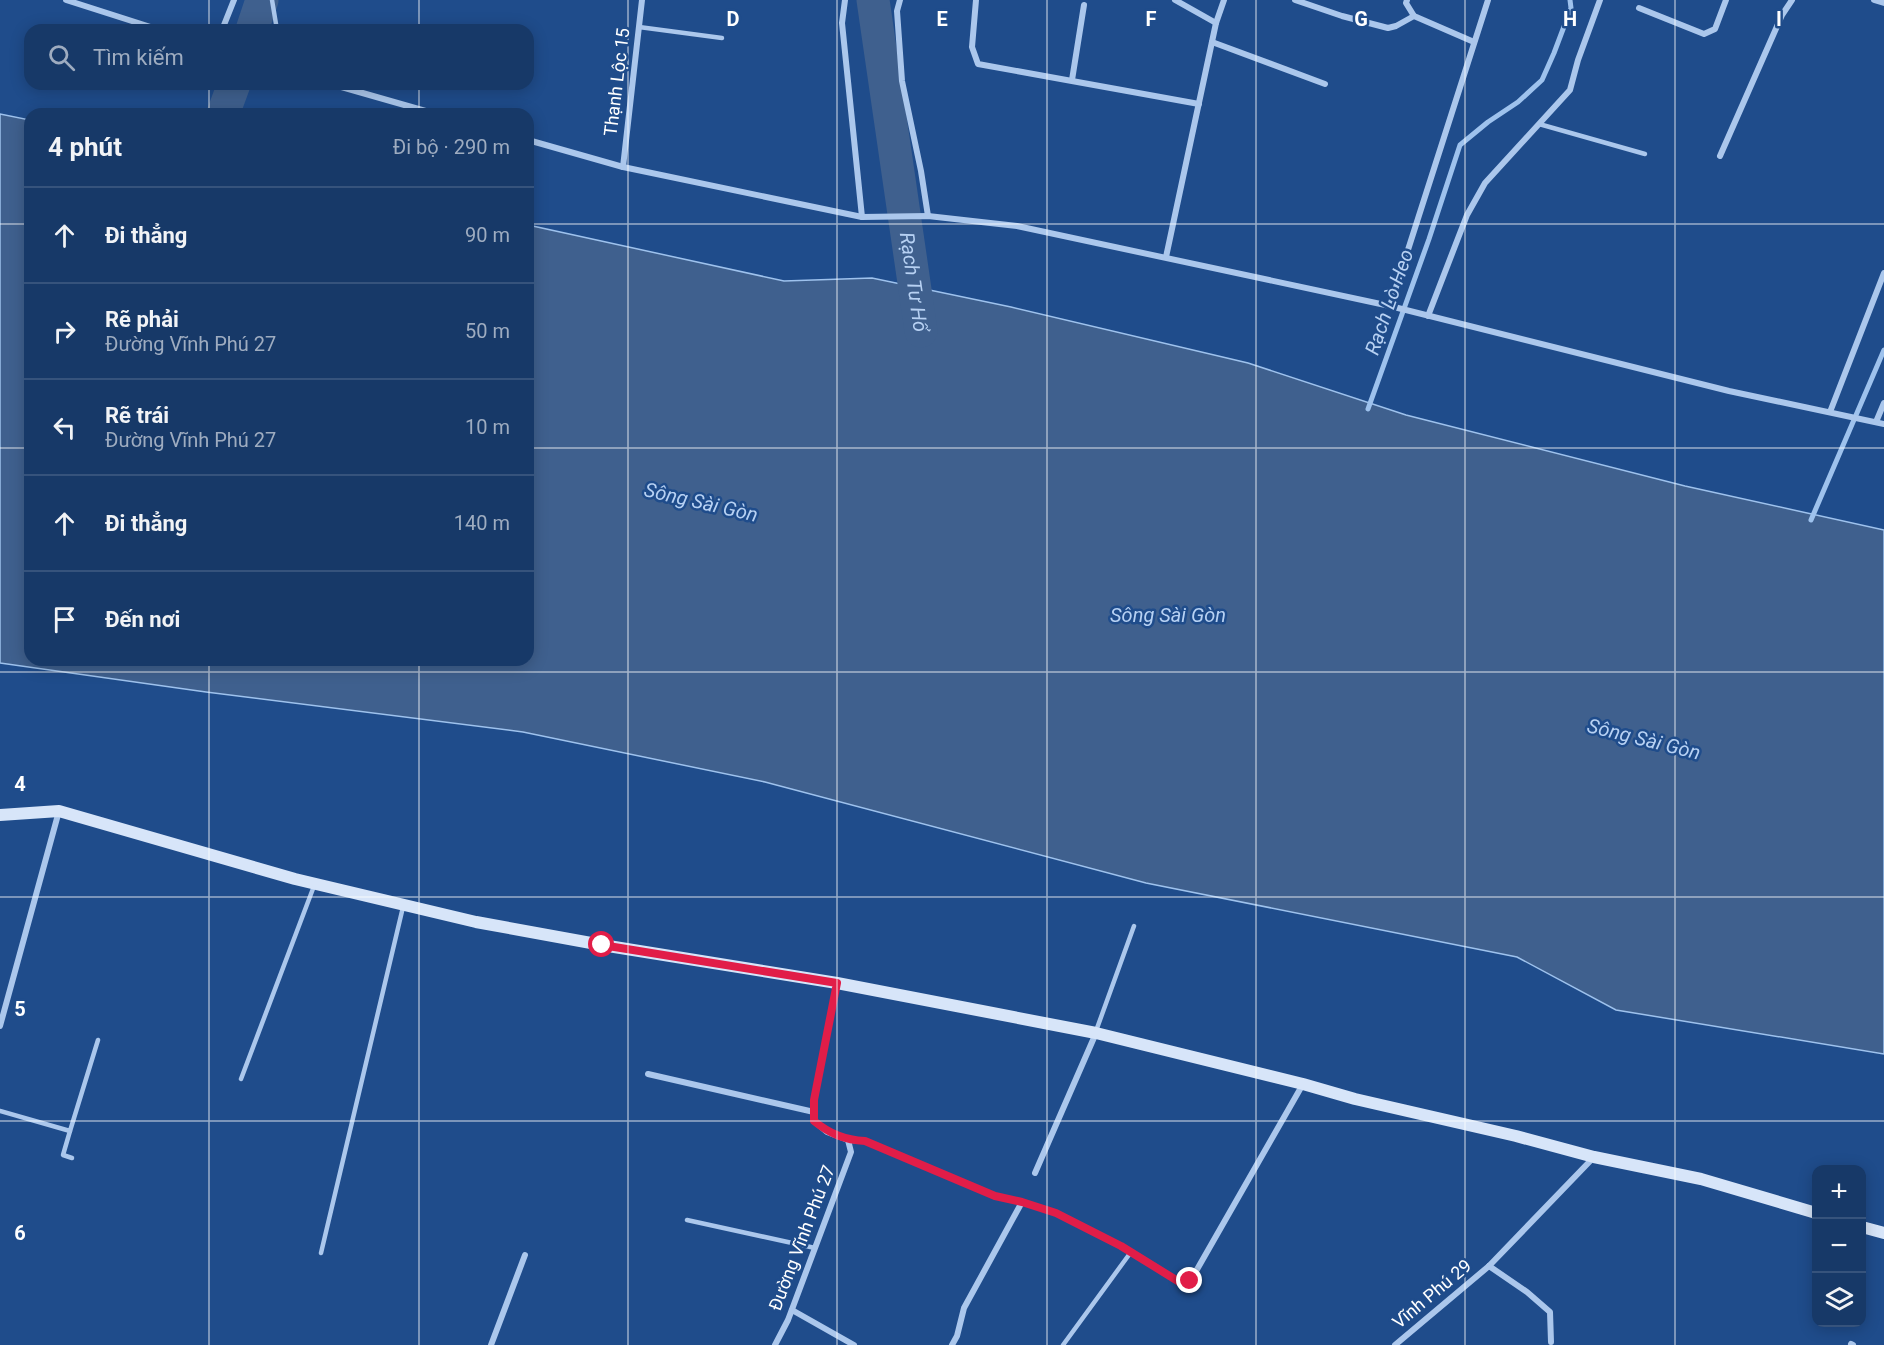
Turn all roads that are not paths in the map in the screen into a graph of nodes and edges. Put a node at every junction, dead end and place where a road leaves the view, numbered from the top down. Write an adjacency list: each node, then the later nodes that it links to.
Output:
1 (66, 0): 22 (street)
2 (234, 0): 23 (street)
3 (272, 0): 24 (lane)
4 (642, 0): 25 (street, Thạnh Lộc 15)
5 (845, 0): 40 (street)
6 (900, 0): 39 (street)
7 (976, 0): 29 (street)
8 (1175, 0): 21 (street)
9 (1224, 0): 21 (street)
10 (1294, 0): 20 (street)
11 (1407, 0): 20 (street)
12 (1488, 0): 28 (street)
13 (1600, 0): 34 (street)
14 (1726, 0): 19 (street)
15 (1792, 0): 37 (street)
16 (1874, 0): 17 (street)
17 (1884, 3)
18 (1084, 5): 29 (street)
19 (1639, 8)
20 (1414, 16): 28 (street)
21 (1216, 23): 27 (street)
22 (141, 24)
23 (224, 24)
24 (276, 24)
25 (639, 27): 26 (lane); 38 (street, Thạnh Lộc 15)
26 (722, 38)
27 (1212, 42): 30 (street); 32 (street)
28 (1474, 42): 43 (street)
29 (1072, 80): 32 (street)
30 (1325, 84)
31 (352, 90): 33 (street)
32 (1199, 104): 41 (street)
33 (415, 108)
34 (1539, 124): 36 (lane); 44 (street)
35 (534, 142): 38 (street)
36 (1645, 154)
37 (1720, 156)
38 (623, 167): 40 (street)
39 (928, 216): 40 (street); 41 (street)
40 (862, 217)
41 (1166, 257): 43 (street)
42 (1884, 273): 46 (street)
43 (1390, 307): 44 (street)
44 (1428, 316): 46 (street)
45 (1884, 403): 47 (street)
46 (1830, 412): 47 (street)
47 (1876, 423): 48 (street)
48 (1884, 424)
49 (59, 811): 50 (street); 51 (street); 55 (street)
50 (0, 815)
51 (315, 884): 52 (street); 59 (lane)
52 (403, 904): 54 (street); 75 (lane)
53 (1134, 927): 56 (lane)
54 (837, 983): 56 (street); 62 (street)
55 (0, 1026)
56 (1096, 1033): 60 (street); 67 (street)
57 (98, 1040): 63 (lane)
58 (648, 1074): 62 (street)
59 (242, 1079)
60 (1303, 1084): 65 (street); 74 (street)
61 (0, 1111): 63 (lane)
62 (814, 1112): 64 (street)
63 (70, 1131): 66 (lane)
64 (848, 1140): 68 (street); 73 (street, Đường Vĩnh Phú 27)
65 (1594, 1157): 69 (street); 77 (street, Vĩnh Phú 29)
66 (72, 1158)
67 (1035, 1173)
68 (1022, 1202): 74 (street); 83 (street)
69 (1812, 1212)
70 (687, 1220): 73 (lane)
71 (1866, 1228): 72 (street)
72 (1884, 1233)
73 (814, 1248): 78 (street, Đường Vĩnh Phú 27)
74 (1131, 1252): 84 (lane)
75 (321, 1253)
76 (525, 1255): 80 (street)
77 (1489, 1266): 79 (street); 85 (street, Vĩnh Phú 29)
78 (792, 1310): 81 (street, Đường Vĩnh Phú 27); 82 (street)
79 (1551, 1342)
80 (491, 1345)
81 (775, 1345)
82 (854, 1345)
83 (951, 1345)
84 (1063, 1345)
85 (1395, 1345)

